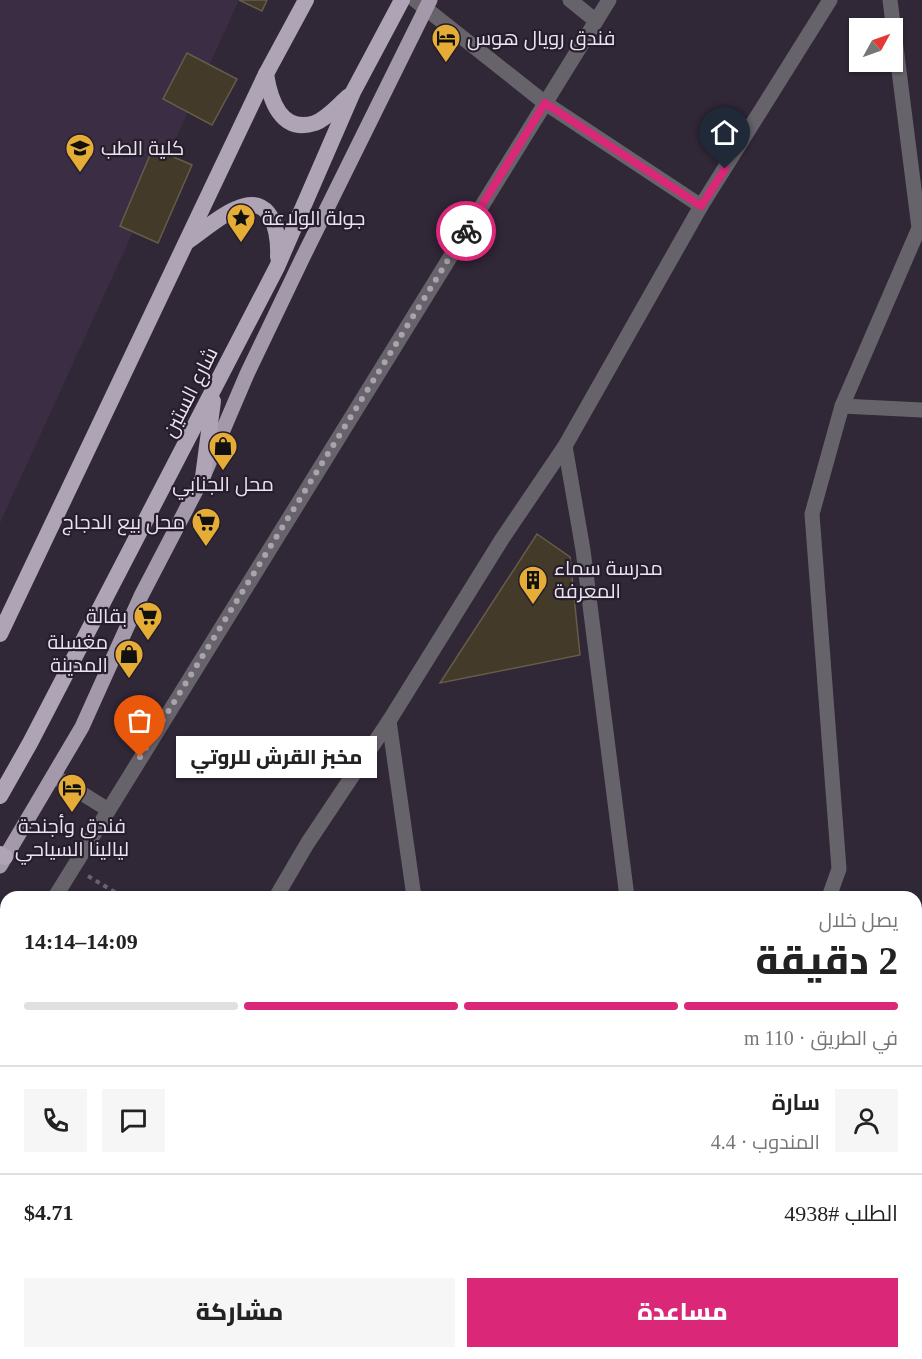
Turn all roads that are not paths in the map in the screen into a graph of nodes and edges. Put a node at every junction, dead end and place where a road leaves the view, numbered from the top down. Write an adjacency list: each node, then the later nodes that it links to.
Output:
1 (306, 0): 9 (highway)
2 (402, 0): 10 (highway, شارع الستين)
3 (570, 0): 8 (street)
4 (609, 0): 8 (street)
5 (830, 0): 12 (street)
6 (890, 0): 16 (street)
7 (424, 3): 11 (street); 19 (main road)
8 (596, 21): 11 (street)
9 (266, 75): 10 (highway); 13 (highway)
10 (353, 92): 14 (highway, شارع الستين)
11 (545, 103): 12 (street); 24 (street)
12 (701, 206): 18 (street)
13 (188, 241): 14 (highway); 20 (highway)
14 (277, 267): 15 (highway, شارع الستين)
15 (215, 390): 19 (highway); 23 (highway, شارع الستين)
16 (842, 406): 17 (street); 30 (street)
17 (922, 410)
18 (565, 446): 21 (street); 29 (street)
19 (203, 477): 22 (main road)
20 (0, 634)
21 (389, 721): 27 (street); 28 (street)
22 (54, 776): 24 (street); 25 (main road)
23 (0, 796)
24 (107, 809): 26 (street)
25 (2, 859)
26 (59, 891)
27 (280, 891)
28 (413, 891)
29 (626, 891)
30 (831, 891)

